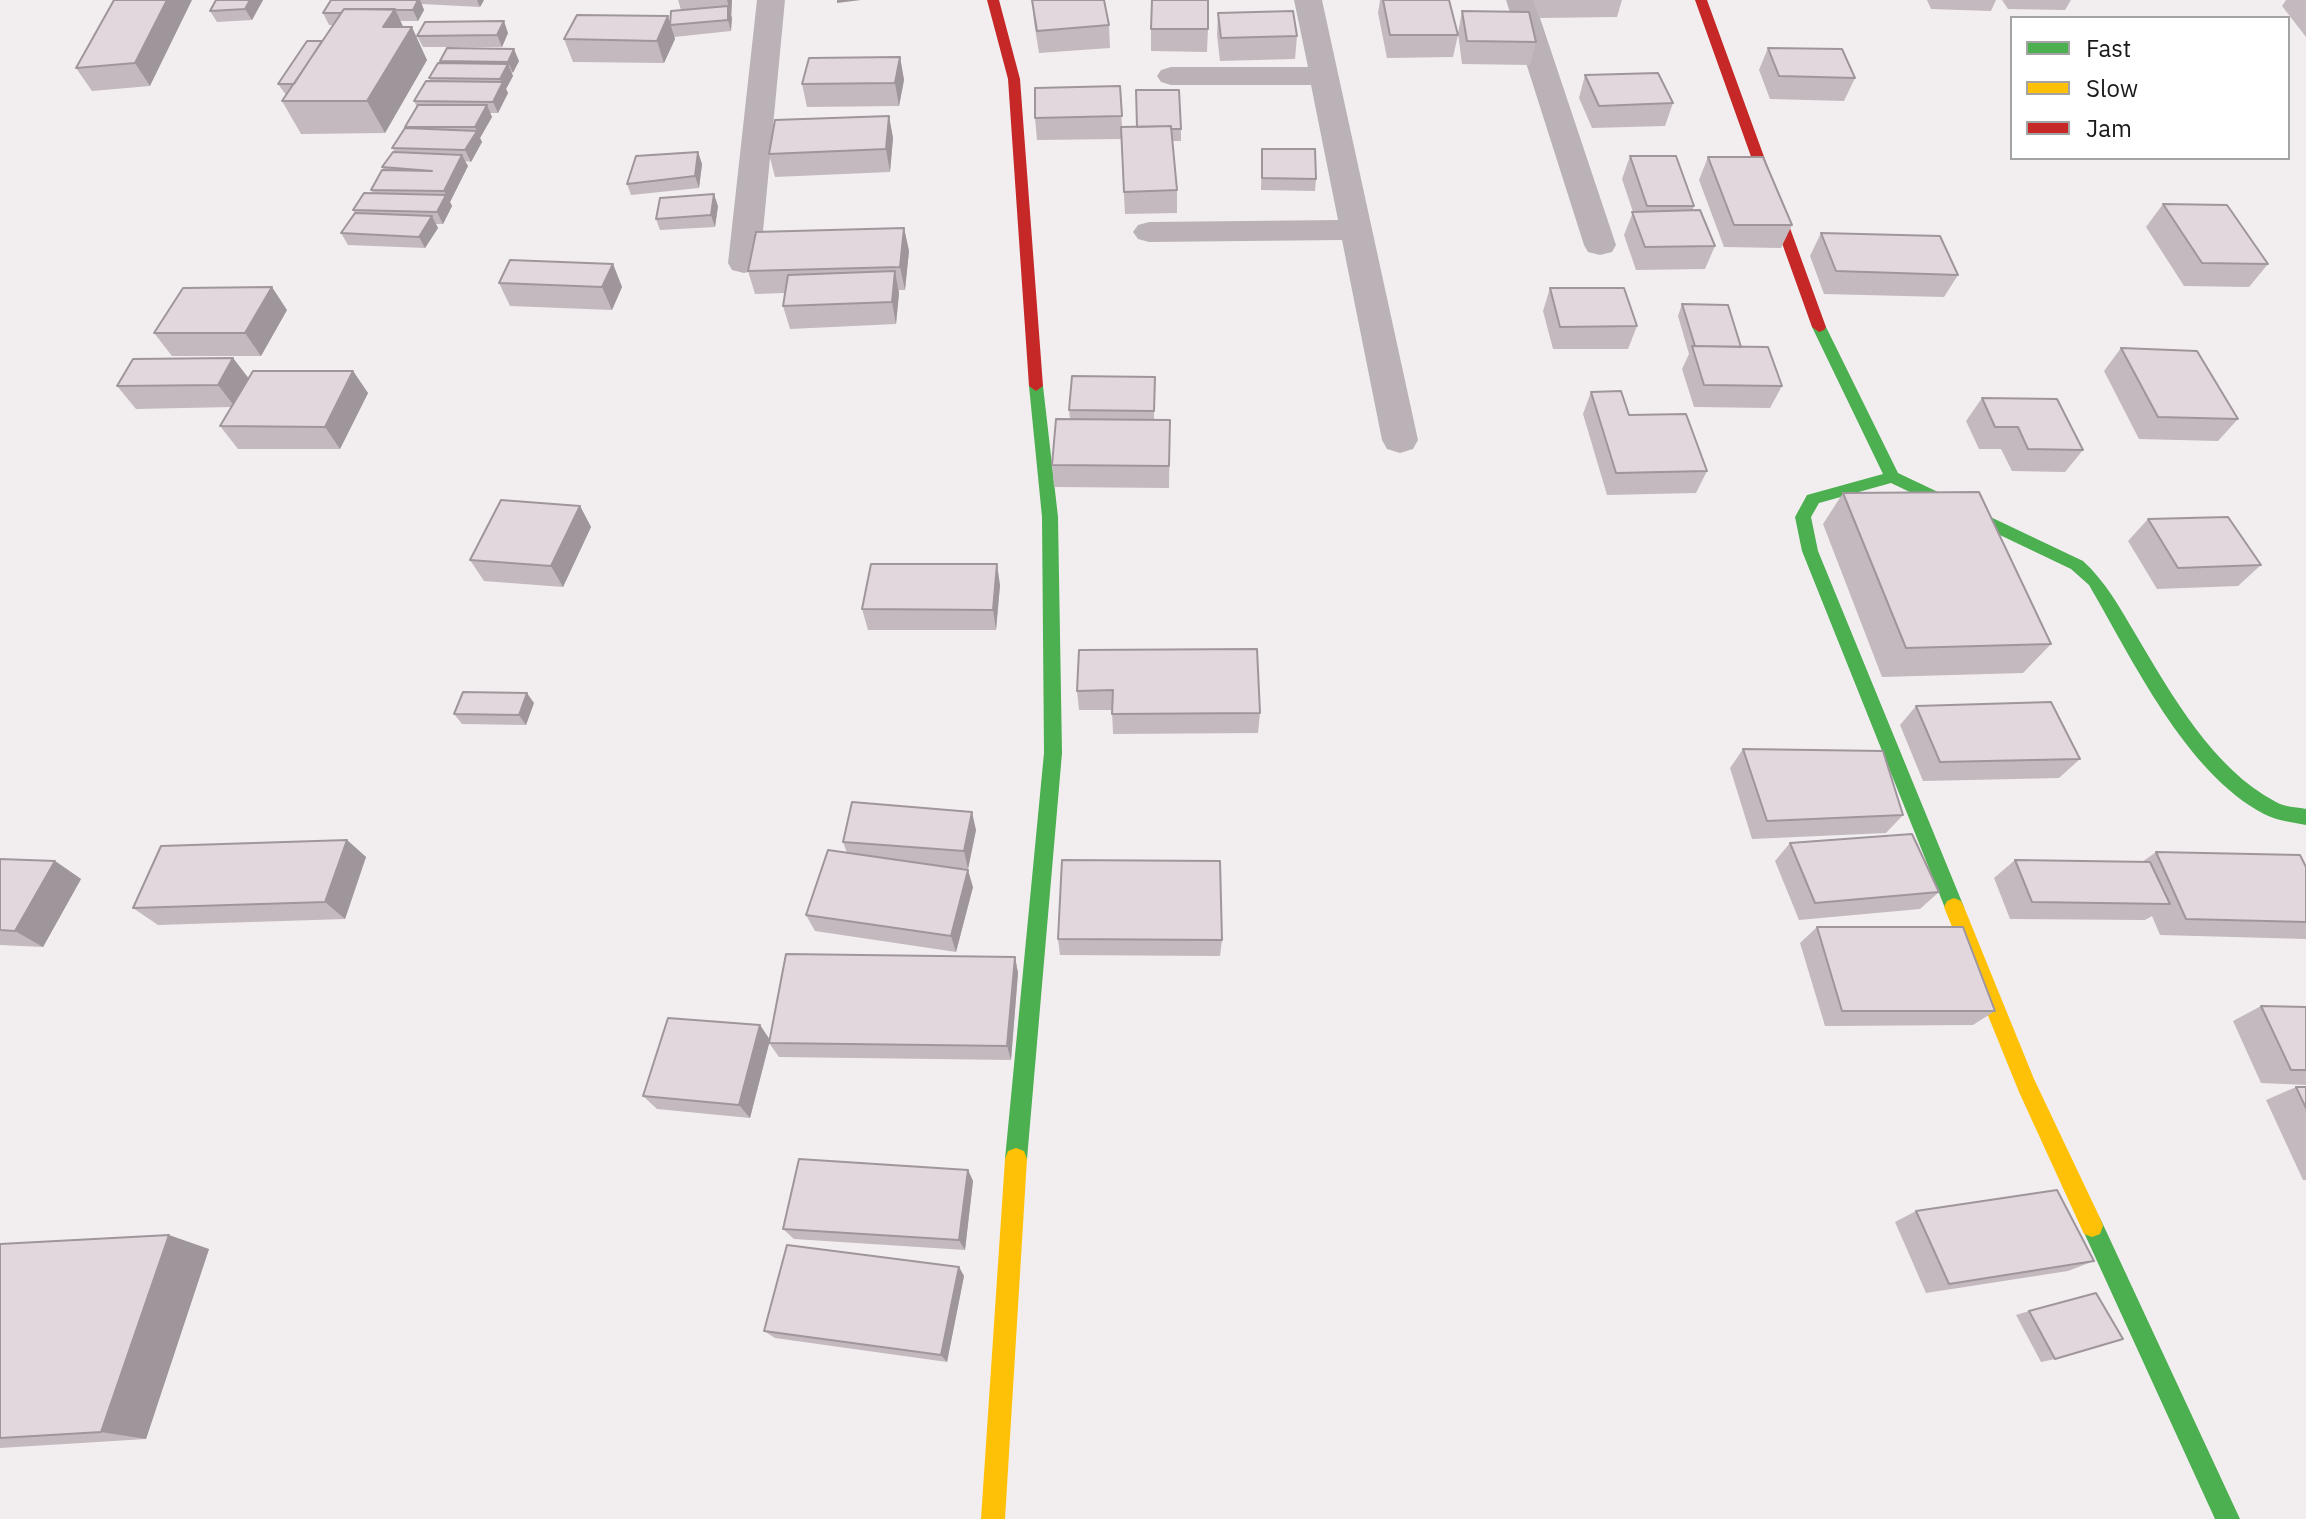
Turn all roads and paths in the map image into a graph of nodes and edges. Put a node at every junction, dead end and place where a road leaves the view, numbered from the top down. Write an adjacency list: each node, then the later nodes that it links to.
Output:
1 (771, 0): 11 (street)
2 (993, 0): 15 (street)
3 (1308, 0): 7 (street)
4 (1520, 0): 10 (street)
5 (1701, 0): 13 (street)
6 (1171, 76): 7 (street)
7 (1324, 76): 8 (street)
8 (1355, 230): 9 (street); 12 (street)
9 (1149, 232)
10 (1600, 245)
11 (744, 263)
12 (1400, 440)
13 (1892, 477): 14 (street); 16 (street)
14 (2306, 817)
15 (993, 1519)
16 (2228, 1519)

